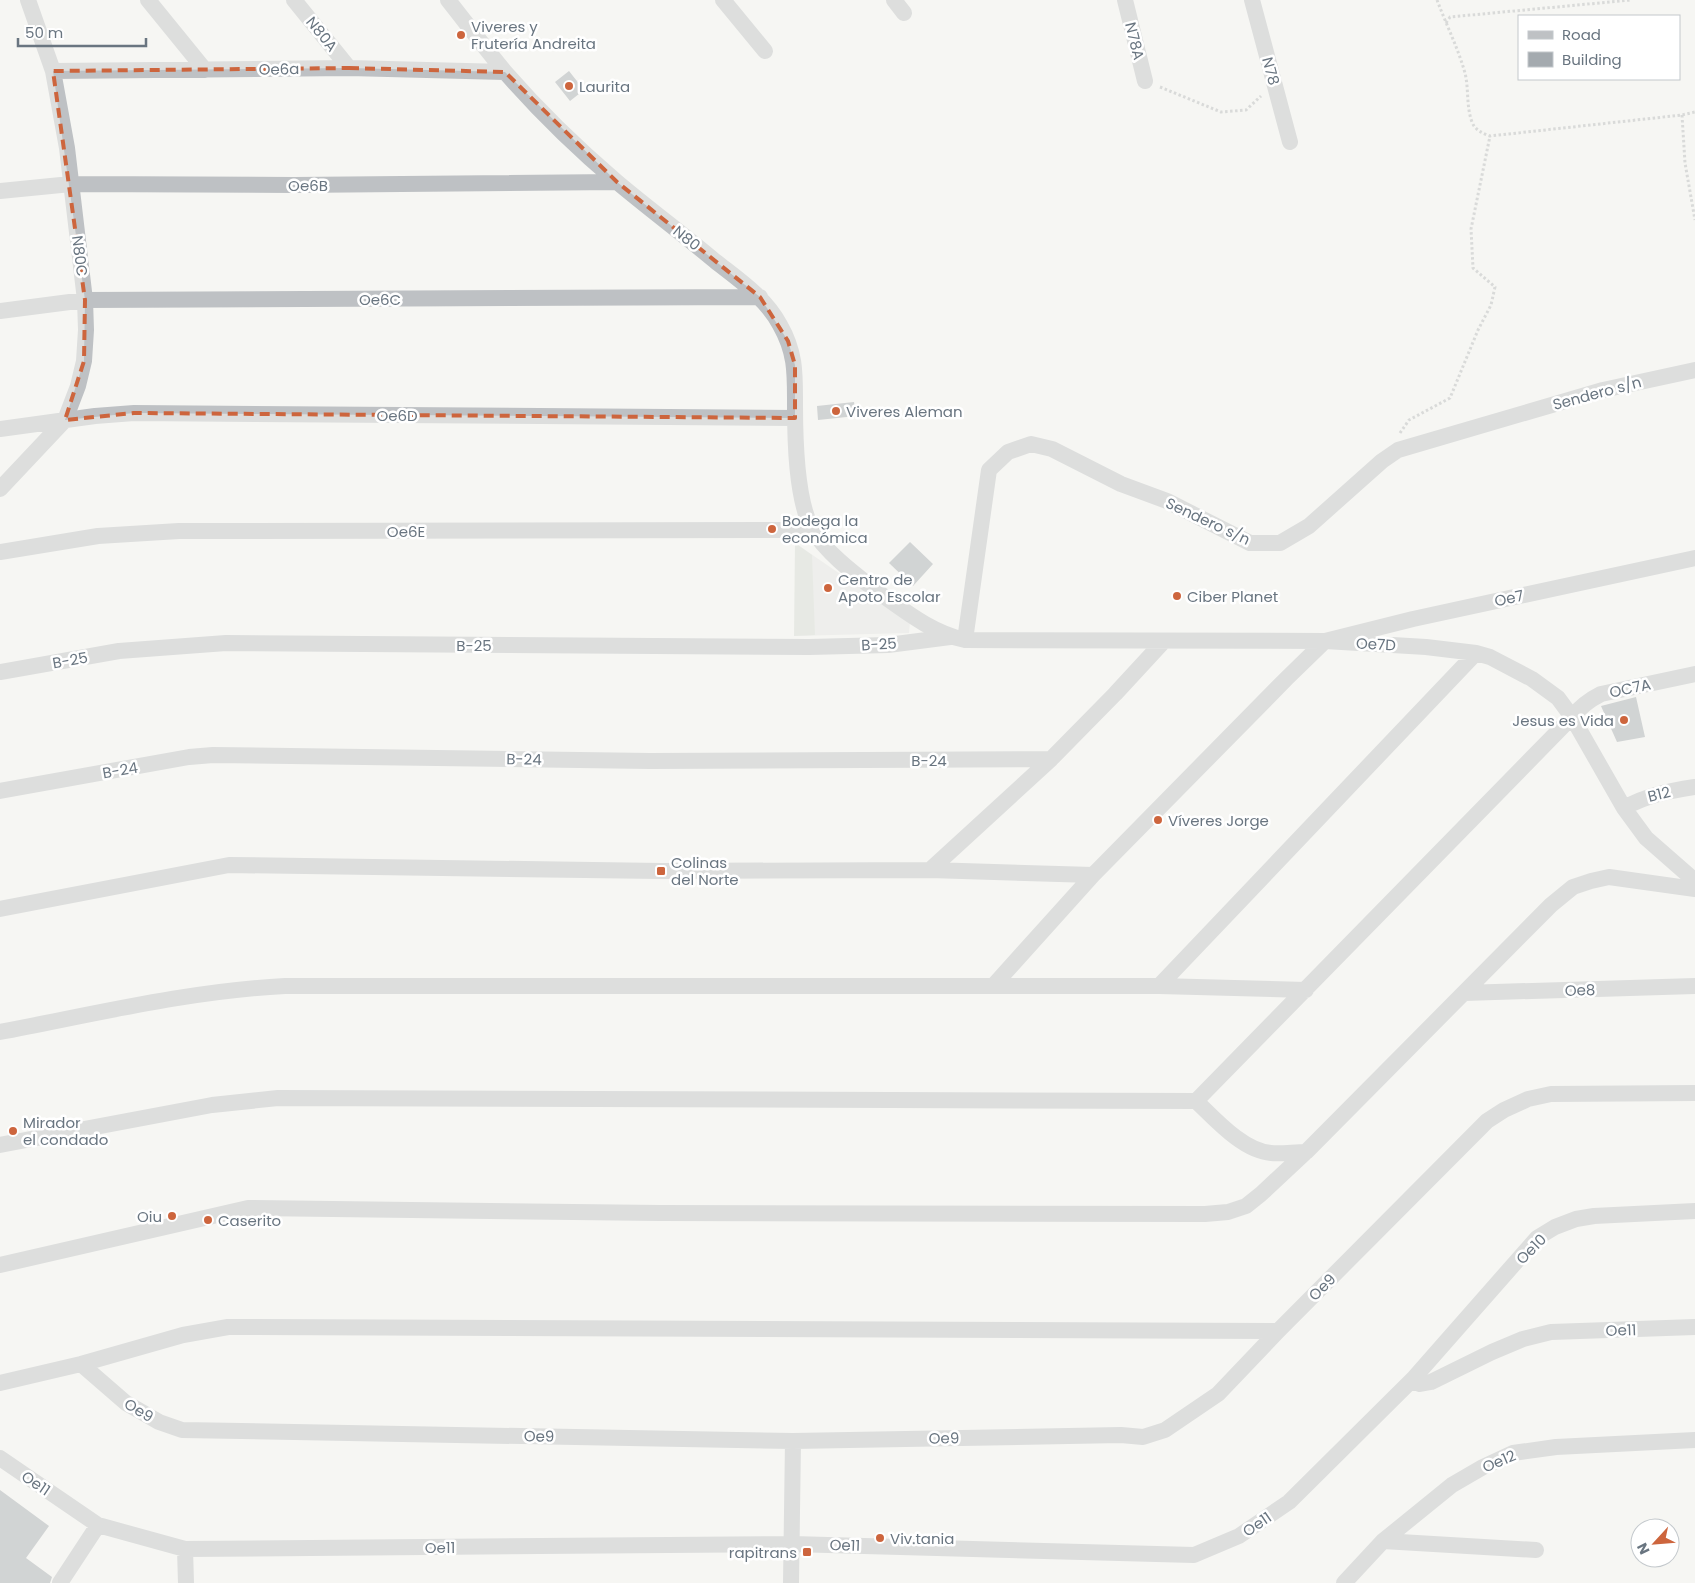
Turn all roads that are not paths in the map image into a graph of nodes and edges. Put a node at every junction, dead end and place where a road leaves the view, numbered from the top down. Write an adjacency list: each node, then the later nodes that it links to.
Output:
1 (28, 0): 13 (street, N80C)
2 (148, 0): 12 (street)
3 (294, 0): 11 (street, N80A)
4 (448, 0): 14 (street, N80)
5 (723, 0): 10 (street)
6 (894, 0): 9 (street)
7 (1125, 0): 15 (street, N78A)
8 (1252, 0): 16 (street, N78)
9 (904, 13)
10 (765, 51)
11 (349, 68): 12 (street, Oe6a); 14 (street, Oe6a)
12 (205, 70): 13 (street, Oe6a)
13 (53, 71): 18 (street, N80C)
14 (505, 72): 17 (street, N80)
15 (1145, 81)
16 (1290, 142)
17 (617, 182): 18 (street, Oe6B); 20 (street, N80)
18 (71, 184): 19 (street, Oe6B); 21 (street, N80C)
19 (0, 191)
20 (760, 297): 21 (street, Oe6C); 24 (street, N80)
21 (85, 300): 22 (street, Oe6C); 25 (street, N80C)
22 (0, 311)
23 (1695, 370): 31 (street, Sendero s/n)
24 (795, 418): 25 (street, Oe6D); 28 (street, N80)
25 (65, 420): 26 (street, Oe6D); 27 (street, N80C)
26 (0, 429)
27 (0, 489)
28 (813, 530): 29 (street, Oe6E); 31 (street, N80)
29 (0, 552)
30 (1695, 558): 32 (street, Oe7)
31 (958, 639): 33 (street, Oe7D); 35 (street, B-25)
32 (1325, 641): 33 (street, Oe7D); 34 (street, Oe7D); 43 (street)
33 (1163, 642): 38 (street)
34 (1476, 653): 37 (street, Oe7D); 48 (street)
35 (0, 672)
36 (1695, 674): 37 (street, OC7A)
37 (1572, 717): 41 (street, Oe7D); 50 (street, OC7A)
38 (1051, 760): 40 (street, B-24); 42 (street)
39 (1695, 787): 41 (street, B12)
40 (0, 791)
41 (1624, 808): 44 (street, Oe7D)
42 (930, 870): 43 (street); 46 (street)
43 (1093, 876): 47 (street)
44 (1695, 881)
45 (1695, 889): 51 (street)
46 (0, 909)
47 (993, 986): 48 (street); 52 (street)
48 (1158, 986): 50 (street)
49 (1695, 986): 51 (street, Oe8)
50 (1306, 990): 54 (street, OC7A)
51 (1464, 993): 56 (street)
52 (0, 1032)
53 (1695, 1093): 60 (street, Oe9)
54 (1196, 1101): 55 (street); 56 (street)
55 (0, 1144)
56 (1306, 1152): 58 (street)
57 (1695, 1211): 62 (street, Oe10)
58 (0, 1265)
59 (1695, 1327): 62 (street, Oe11)
60 (1278, 1331): 61 (street); 65 (street, Oe9)
61 (81, 1364): 63 (street); 65 (street, Oe9)
62 (1413, 1378): 69 (street, Oe11)
63 (0, 1383)
64 (1695, 1440): 68 (street, Oe12)
65 (793, 1441): 69 (street)
66 (0, 1458): 67 (street, Oe11)
67 (98, 1525): 70 (street, Oe11); 72 (street)
68 (1383, 1540): 71 (street); 75 (street, Oe12)
69 (792, 1544): 70 (street, Oe11); 74 (street)
70 (185, 1549): 73 (street)
71 (1536, 1550)
72 (60, 1583)
73 (186, 1583)
74 (791, 1583)
75 (1344, 1583)

